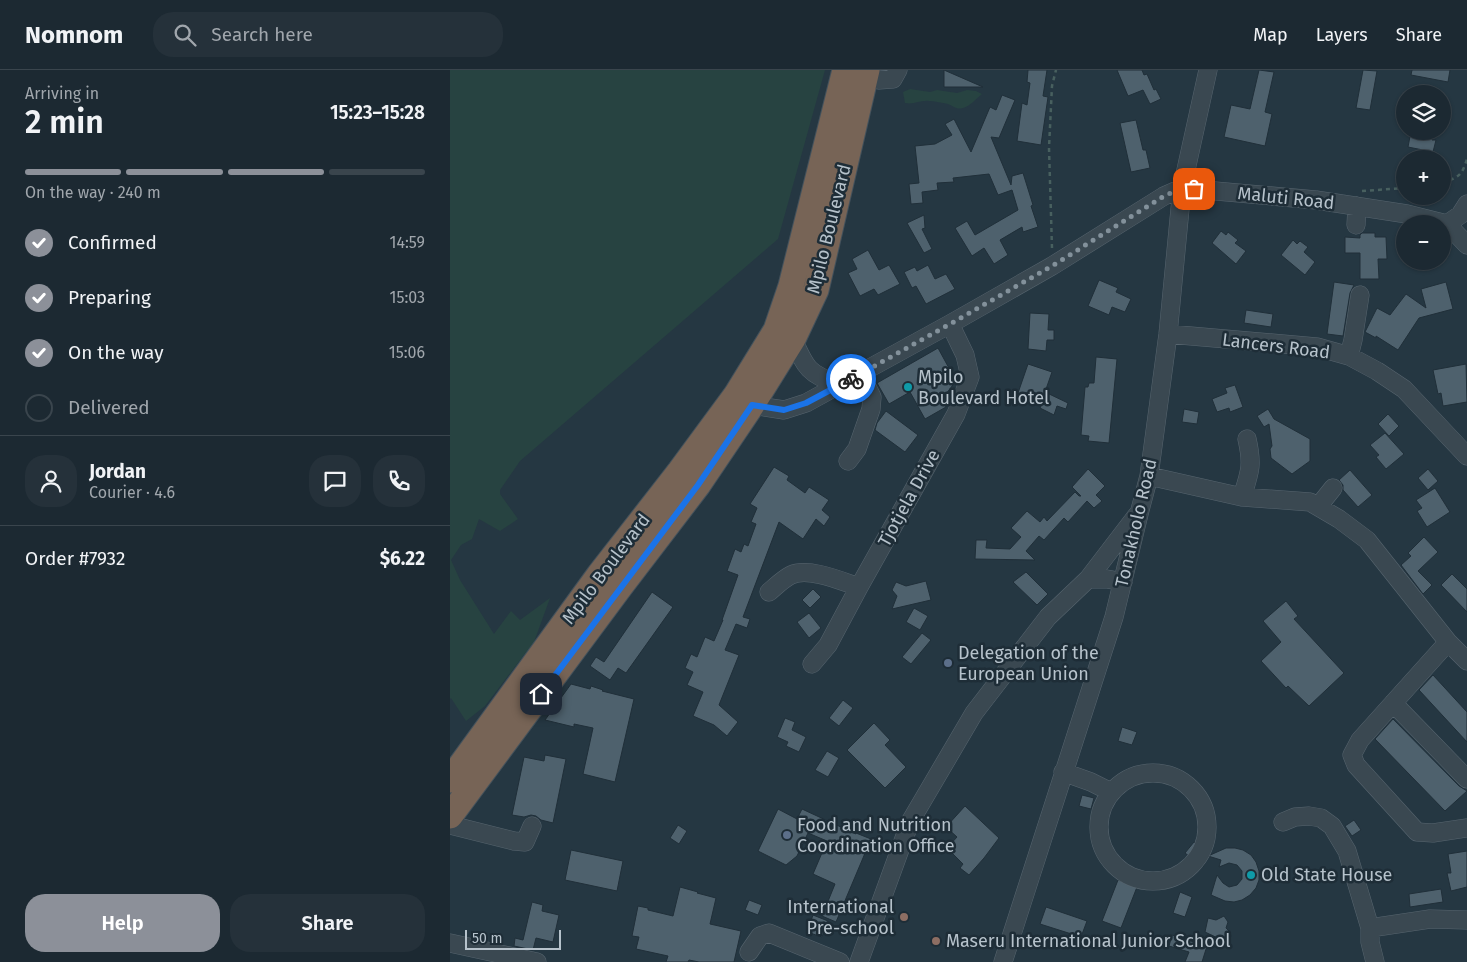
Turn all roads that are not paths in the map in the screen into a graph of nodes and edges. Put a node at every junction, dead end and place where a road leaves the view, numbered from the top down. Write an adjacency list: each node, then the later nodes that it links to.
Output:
1 (898, 70): 3 (street)
2 (1208, 70): 4 (street, Tonakholo Road)
3 (855, 72): 15 (highway, Mpilo Boulevard); 19 (highway, Mpilo Boulevard)
4 (1182, 188): 6 (street, Maluti Road); 13 (street); 14 (street, Tonakholo Road)
5 (1467, 204): 8 (street)
6 (1356, 206): 7 (street, Maluti Road); 9 (street)
7 (1410, 215)
8 (1451, 221)
9 (1356, 225)
10 (1451, 228): 11 (street)
11 (1467, 245)
12 (1360, 295): 16 (street)
13 (950, 324): 17 (street); 30 (street, Tjotjela Drive)
14 (1168, 334): 16 (street, Lancers Road); 23 (street, Tonakholo Road)
15 (793, 339): 18 (street); 19 (highway, Mpilo Boulevard)
16 (1349, 356): 21 (street, Lancers Road)
17 (856, 376): 18 (street); 22 (street)
18 (839, 384): 19 (street)
19 (744, 400): 38 (highway, Mpilo Boulevard); 40 (highway, Mpilo Boulevard)
20 (1247, 439): 25 (street)
21 (1467, 456)
22 (848, 461)
23 (1149, 476): 25 (street); 27 (street, Tonakholo Road)
24 (1333, 488): 26 (street)
25 (1242, 497): 26 (street)
26 (1319, 507): 32 (street)
27 (1140, 510): 28 (street); 29 (street, Tonakholo Road)
28 (1088, 579): 29 (street); 51 (street)
29 (1123, 582): 36 (street, Tonakholo Road)
30 (859, 587): 31 (street); 34 (street, Tjotjela Drive)
31 (769, 592)
32 (1448, 642): 33 (street); 35 (street)
33 (1467, 662)
34 (812, 664)
35 (1393, 703): 37 (street); 44 (street)
36 (1063, 772): 39 (street); 52 (street, Tonakholo Road)
37 (1467, 779)
38 (450, 780)
39 (1111, 792): 39 (street)
40 (450, 816)
41 (1283, 822): 46 (street)
42 (450, 825): 43 (street)
43 (532, 826)
44 (1467, 828)
45 (1467, 920): 46 (street)
46 (1370, 928): 53 (street)
47 (450, 943): 49 (street)
48 (749, 952): 50 (street)
49 (537, 962)
50 (840, 962)
51 (859, 962)
52 (1003, 962)
53 (1375, 962)

